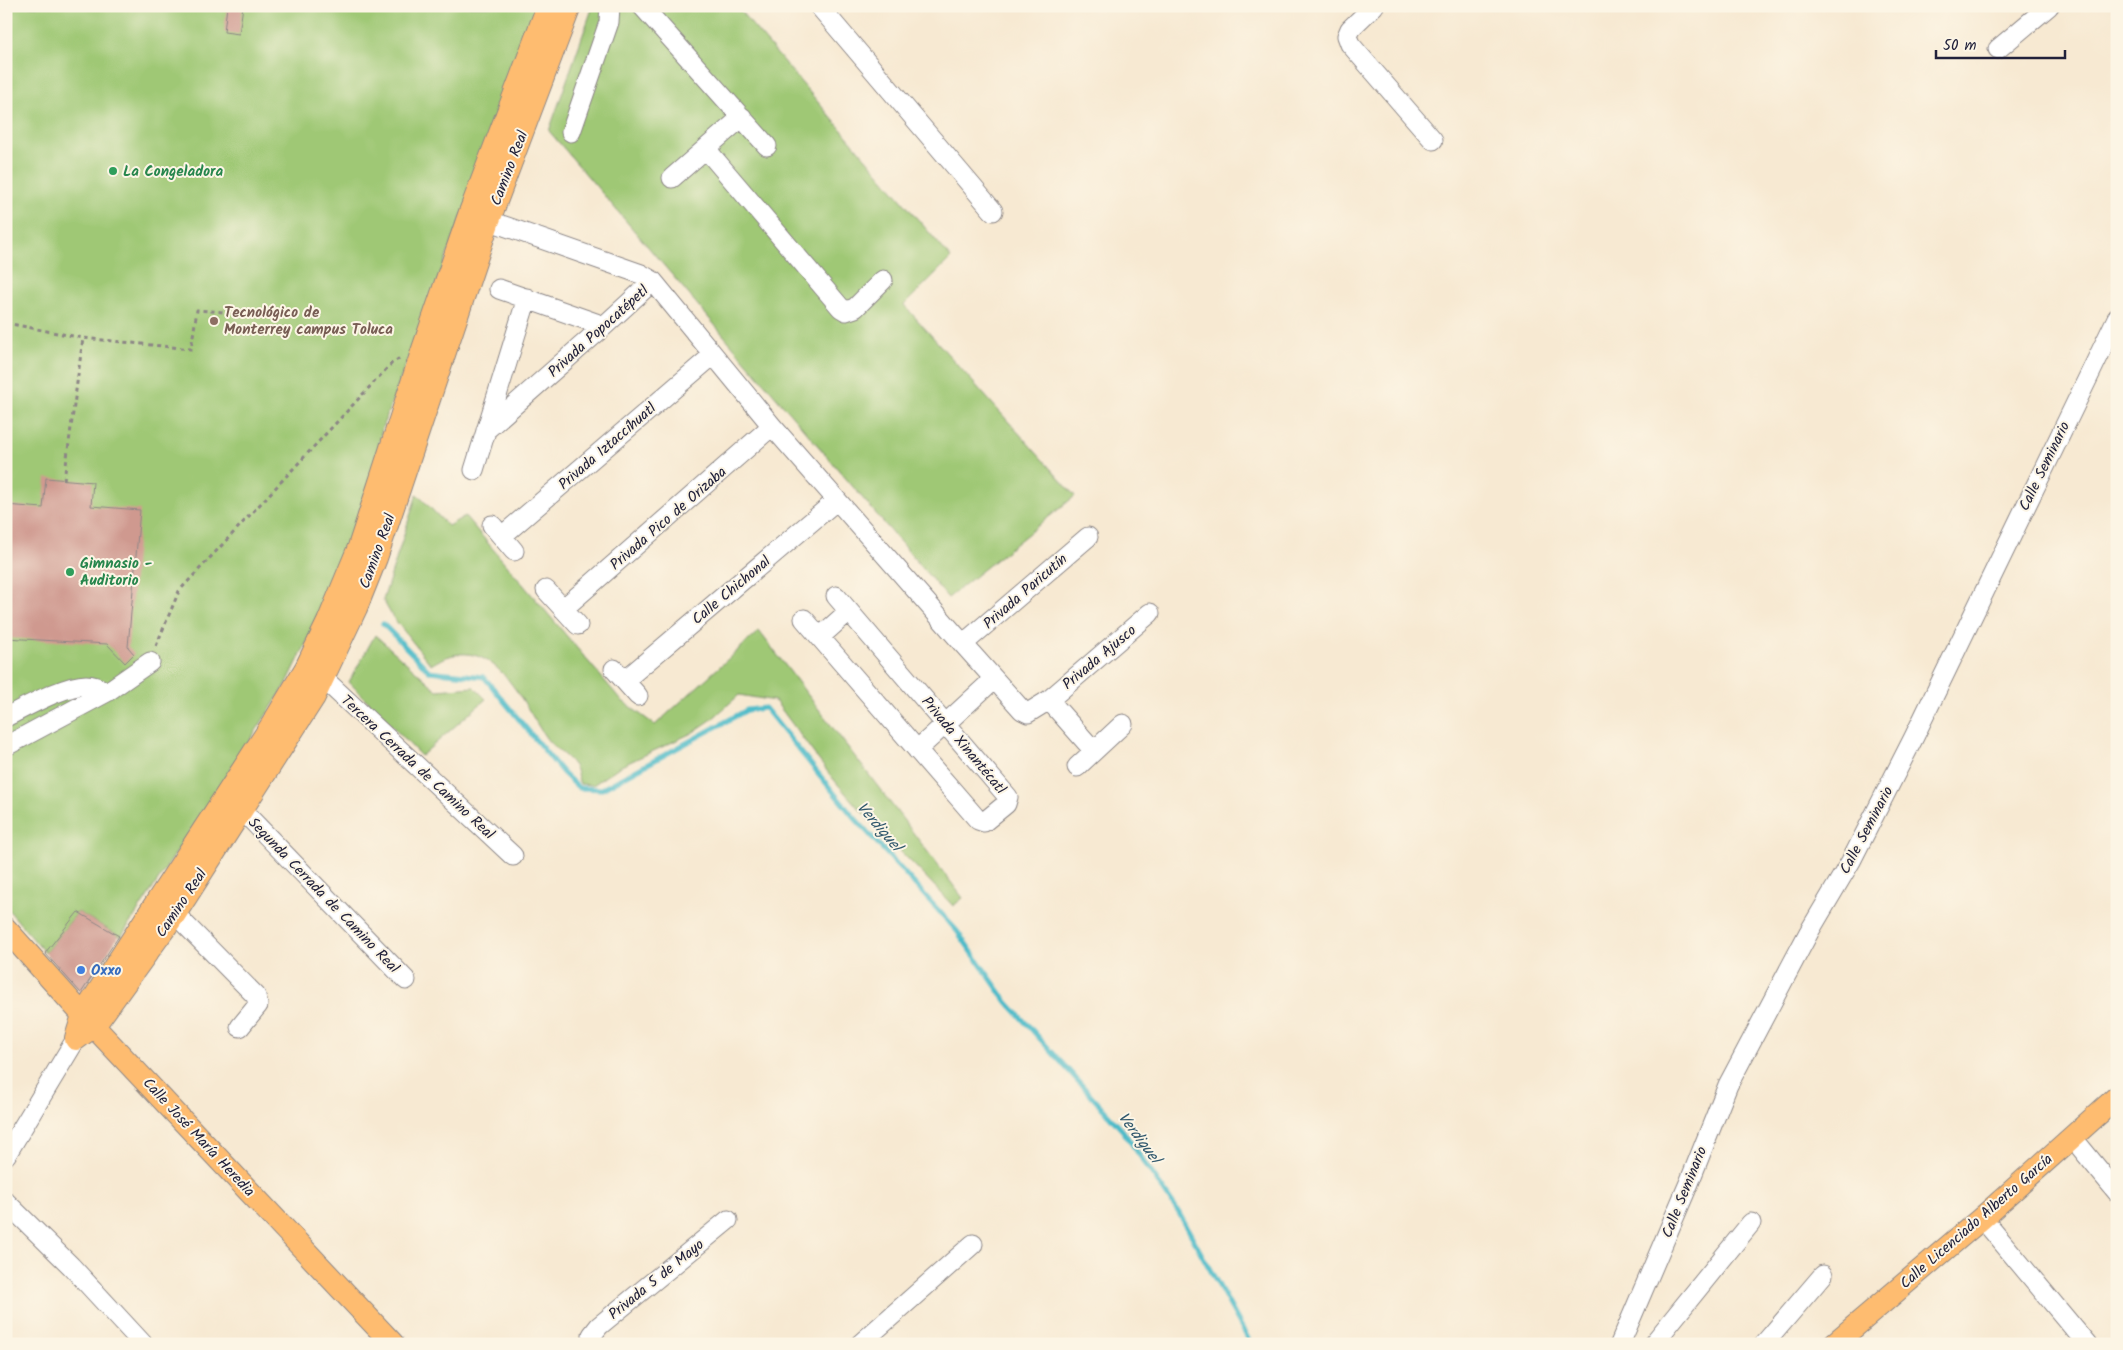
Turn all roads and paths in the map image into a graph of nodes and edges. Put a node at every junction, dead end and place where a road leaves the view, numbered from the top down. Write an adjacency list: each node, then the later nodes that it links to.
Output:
1 (548, 6): 16 (main road, Camino Real)
2 (570, 6): 16 (main road, Camino Real)
3 (610, 6): 10 (street)
4 (642, 6): 9 (street)
5 (819, 6): 15 (street)
6 (1374, 6): 11 (street)
7 (2049, 6): 8 (street)
8 (1998, 50)
9 (742, 117): 12 (street); 13 (street)
10 (571, 132)
11 (1433, 140)
12 (767, 146)
13 (706, 149): 14 (street); 17 (street)
14 (672, 178)
15 (993, 211)
16 (479, 217): 18 (street, Privada Popocatépetl); 26 (main road, Camino Real); 45 (main road, Camino Real)
17 (883, 280)
18 (653, 281): 24 (street, Privada Popocatépetl); 27 (street, Privada Ajusco)
19 (499, 288): 20 (street)
20 (527, 298): 24 (street); 29 (street)
21 (237, 313): 25 (path)
22 (2117, 318): 80 (street, Calle Seminario)
23 (6, 323): 25 (path)
24 (604, 326): 29 (street, Privada Popocatépetl)
25 (83, 338): 31 (path)
26 (422, 352): 44 (path); 52 (main road, Camino Real)
27 (712, 356): 28 (street, Privada Ajusco); 34 (street, Privada Iztaccíhuatl)
28 (772, 426): 32 (street, Privada Ajusco); 37 (street, Privada Pico de Orizaba)
29 (486, 430): 30 (street)
30 (474, 470)
31 (64, 480)
32 (837, 500): 43 (street, Privada Ajusco); 48 (street, Calle Chichonal)
33 (1088, 537): 43 (street, Privada Paricutín)
34 (514, 551)
35 (546, 590): 37 (street)
36 (836, 596): 38 (street, Privada Xinantécatl)
37 (563, 609): 41 (street)
38 (849, 611): 42 (street); 51 (street, Privada Xinantécatl)
39 (1150, 614): 49 (street, Privada Ajusco)
40 (804, 619): 42 (street, Privada Xinantécatl)
41 (578, 625)
42 (820, 638): 55 (street, Privada Xinantécatl)
43 (963, 644): 46 (street, Privada Ajusco)
44 (150, 662): 47 (street)
45 (324, 679): 52 (main road, Camino Real); 59 (street, Tercera Cerrada de Camino Real)
46 (994, 679): 49 (street, Privada Ajusco); 51 (street)
47 (107, 692): 50 (street); 54 (street)
48 (638, 696)
49 (1049, 700): 56 (street, Privada Ajusco)
50 (6, 717)
51 (945, 722): 55 (street); 55 (street, Privada Xinantécatl)
52 (284, 724): 58 (main road, Camino Real); 63 (main road, Camino Real)
53 (1122, 724): 56 (street)
54 (6, 746)
55 (917, 750)
56 (1094, 751): 57 (street)
57 (1077, 767)
58 (242, 810): 60 (main road, Camino Real); 62 (street, Segunda Cerrada de Camino Real)
59 (513, 856)
60 (175, 914): 63 (main road, Camino Real); 64 (street)
61 (6, 929): 63 (main road, Calle José María Heredia)
62 (406, 980)
63 (89, 1020): 65 (main road, Camino Real); 77 (main road, Calle José María Heredia)
64 (240, 1027)
65 (76, 1039): 68 (street, Camino Real)
66 (2117, 1097): 67 (main road, Calle Licenciado Alberto García)
67 (2072, 1137): 69 (street); 71 (main road, Calle Licenciado Alberto García)
68 (6, 1155)
69 (2117, 1192)
70 (6, 1202): 76 (street)
71 (1982, 1218): 83 (main road, Calle Licenciado Alberto García); 84 (street)
72 (728, 1220): 78 (street, Privada 5 de Mayo)
73 (1751, 1222): 81 (street)
74 (973, 1244): 79 (street)
75 (1823, 1275): 82 (street)
76 (143, 1344)
77 (394, 1344)
78 (593, 1344)
79 (860, 1344)
80 (1620, 1344)
81 (1653, 1344)
82 (1764, 1344)
83 (1834, 1344)
84 (2087, 1344)

